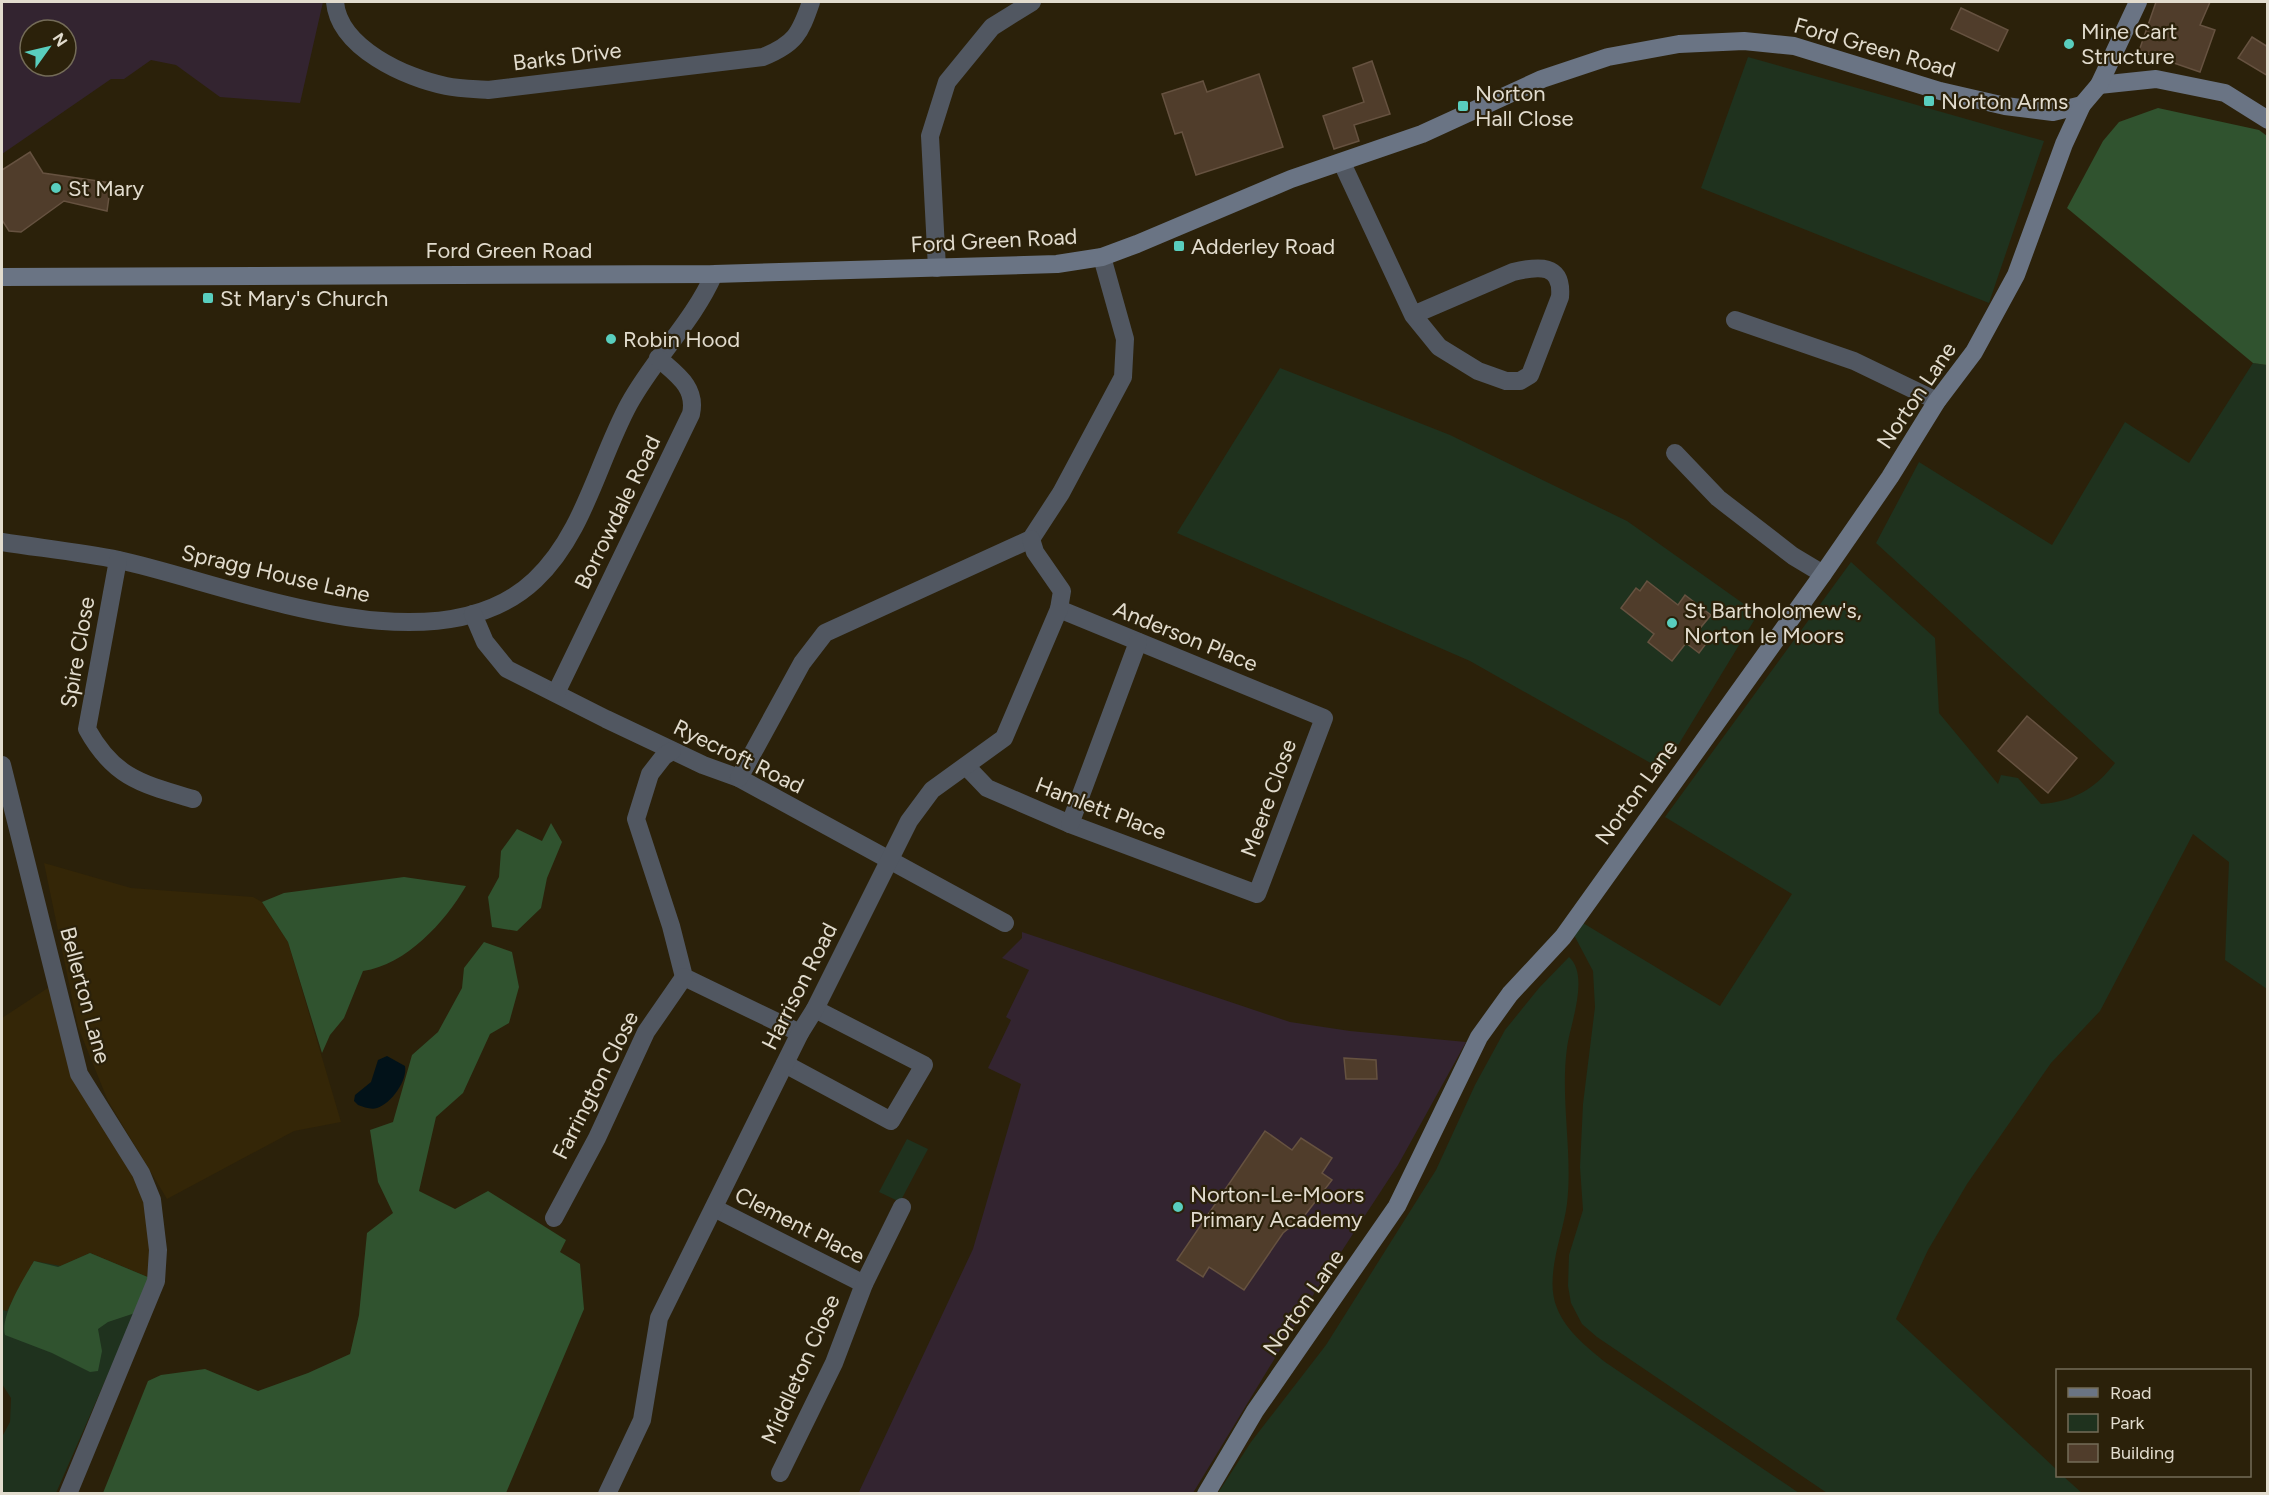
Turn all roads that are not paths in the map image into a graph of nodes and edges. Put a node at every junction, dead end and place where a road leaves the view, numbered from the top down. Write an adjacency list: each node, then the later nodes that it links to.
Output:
1 (335, 2): 2 (street, Barks Drive)
2 (811, 2)
3 (1032, 2): 10 (street)
4 (2138, 2): 5 (main road, Norton Lane)
5 (2099, 85): 6 (main road, Norton Lane); 7 (main road)
6 (2082, 105): 8 (main road, Ford Green Road); 16 (main road, Norton Lane)
7 (2268, 120)
8 (1342, 163): 9 (main road, Ford Green Road); 13 (street)
9 (1102, 257): 10 (main road, Ford Green Road); 18 (street)
10 (937, 268): 11 (main road, Ford Green Road)
11 (714, 274): 12 (main road, Ford Green Road); 15 (street, Spragg House Lane)
12 (2, 277)
13 (1413, 315): 13 (street)
14 (1735, 320): 16 (street)
15 (658, 358): 23 (street, Spragg House Lane); 25 (street, Borrowdale Road)
16 (1937, 401): 21 (main road, Norton Lane)
17 (1675, 453): 21 (street)
18 (1031, 539): 22 (street); 30 (street)
19 (2, 542): 20 (street, Spragg House Lane)
20 (118, 560): 23 (street, Spragg House Lane); 31 (street, Spire Close)
21 (1823, 574): 48 (main road, Norton Lane)
22 (1059, 609): 24 (street, Anderson Place); 29 (street, Harrison Road)
23 (473, 614): 25 (street, Ryecroft Road)
24 (1138, 642): 26 (street, Anderson Place); 32 (street)
25 (556, 693): 27 (street, Ryecroft Road)
26 (1295, 706): 35 (street, Meere Close)
27 (672, 751): 30 (street, Ryecroft Road); 37 (street)
28 (2, 765): 33 (street, Bellerton Lane)
29 (966, 766): 32 (street, Hamlett Place); 34 (street, Harrison Road)
30 (739, 778): 34 (street, Ryecroft Road)
31 (192, 799)
32 (1070, 824): 35 (street, Hamlett Place)
33 (10, 825): 46 (street, Bellerton Lane)
34 (889, 861): 36 (street, Ryecroft Road); 38 (street, Harrison Road)
35 (1227, 882)
36 (1005, 923)
37 (684, 977): 39 (street); 43 (street, Farrington Close)
38 (815, 1009): 39 (street, Harrison Road); 40 (street)
39 (800, 1033): 40 (street, Harrison Road)
40 (785, 1065): 42 (street, Harrison Road)
41 (902, 1207): 44 (street, Middleton Close)
42 (714, 1208): 44 (street, Clement Place); 47 (street, Harrison Road)
43 (554, 1218)
44 (864, 1284): 45 (street, Middleton Close)
45 (780, 1473)
46 (68, 1494)
47 (607, 1494)
48 (1206, 1494)

